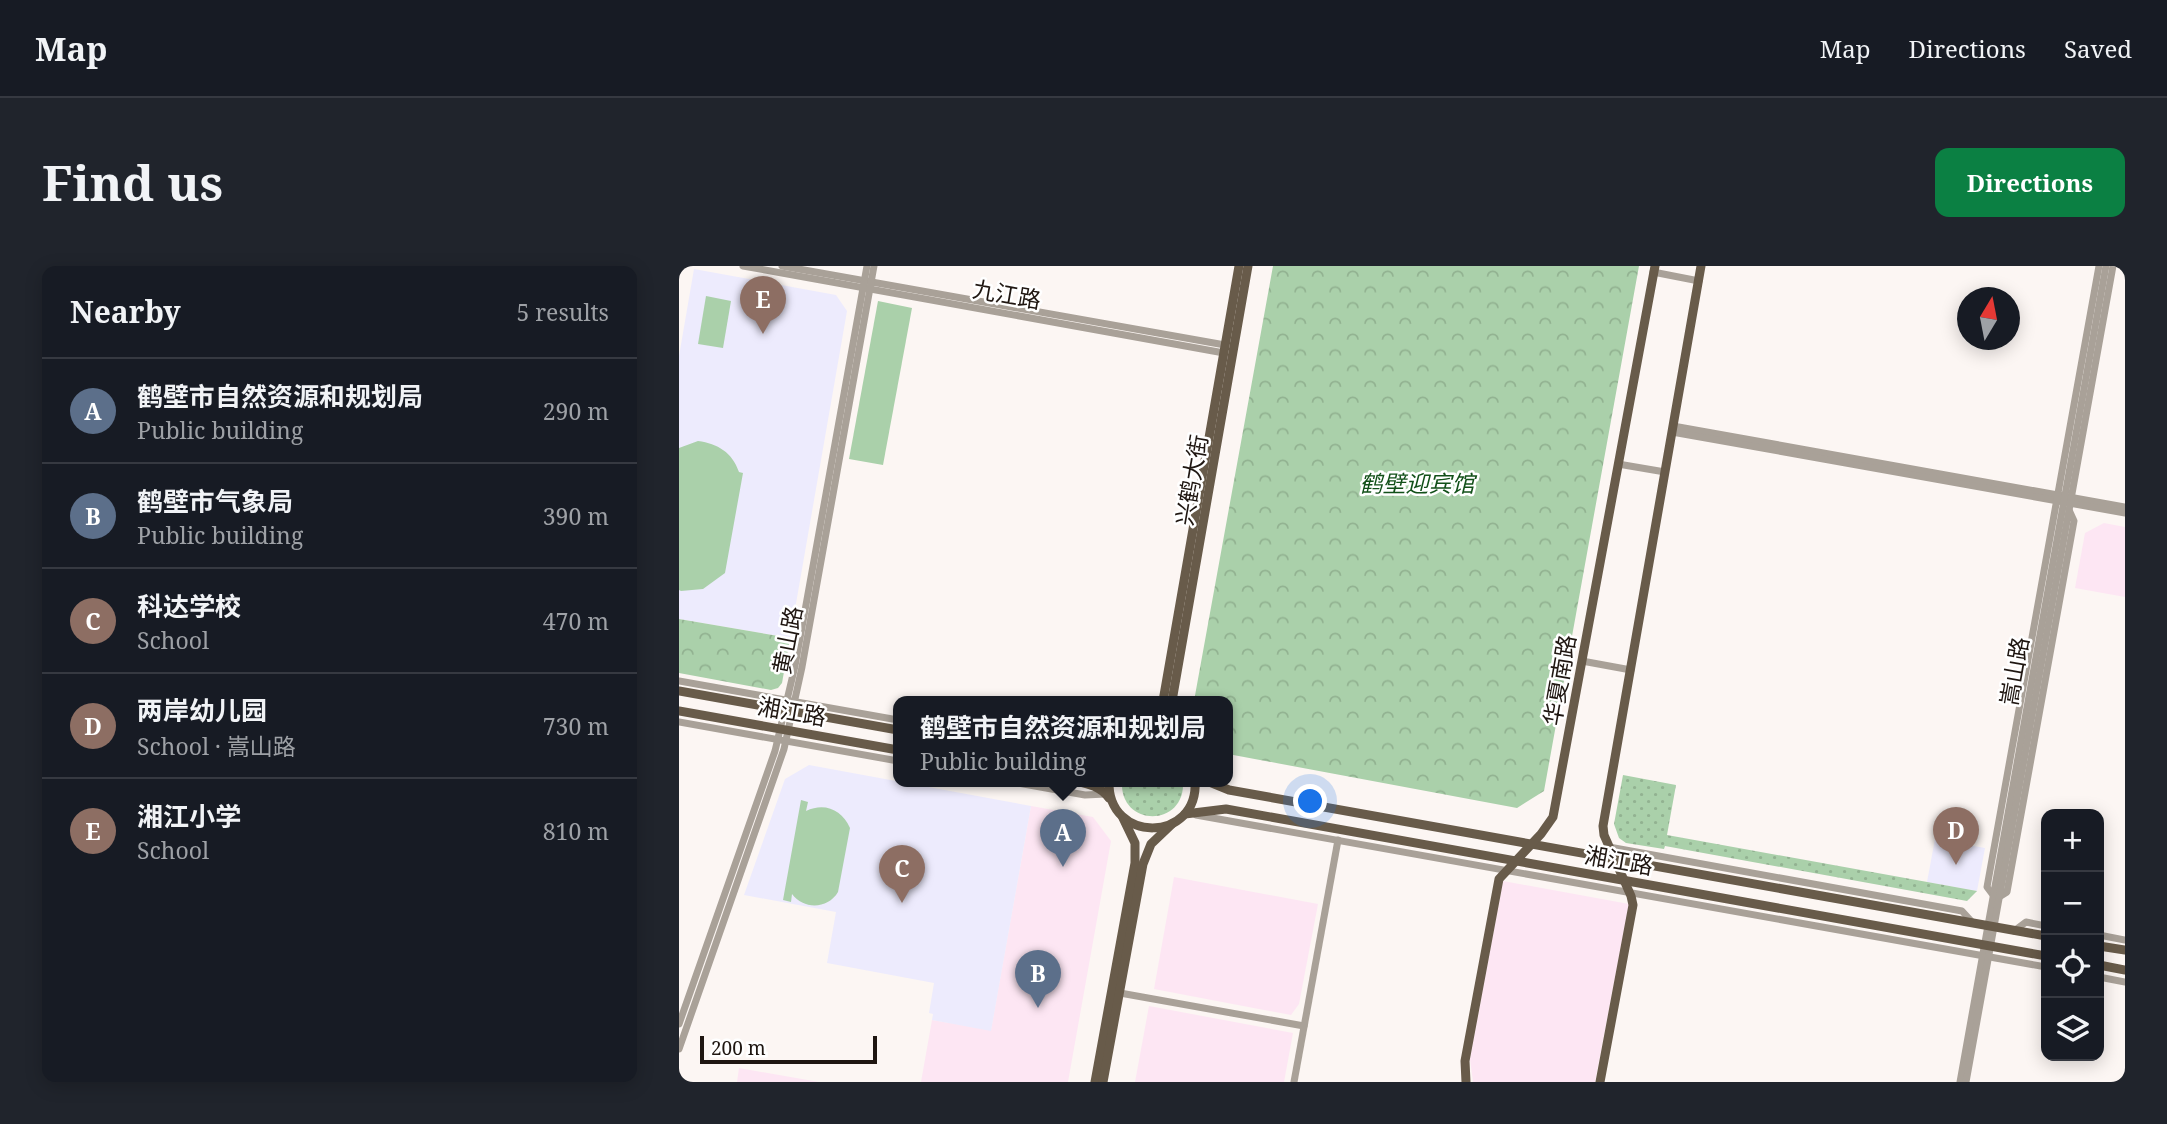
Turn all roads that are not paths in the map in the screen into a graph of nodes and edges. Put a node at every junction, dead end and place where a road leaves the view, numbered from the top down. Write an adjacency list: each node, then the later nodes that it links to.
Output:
1 (743, 266): 13 (street, 九江路)
2 (782, 266): 13 (street, 九江路)
3 (867, 266): 13 (street, 黄山路)
4 (874, 266): 13 (street, 黄山路)
5 (1239, 266): 14 (main road, 兴鹤大街)
6 (1248, 266): 26 (main road, 兴鹤大街)
7 (1701, 266): 12 (main road)
8 (2099, 266): 18 (street)
9 (2106, 266): 18 (street, 嵩山路)
10 (2113, 266): 18 (street, 嵩山路)
11 (1654, 269): 12 (street); 16 (main road, 华夏南路)
12 (1699, 281): 15 (main road)
13 (867, 285): 14 (street, 九江路); 27 (street, 黄山路)
14 (1224, 349): 25 (main road, 兴鹤大街)
15 (1673, 429): 17 (main road); 18 (street)
16 (1618, 464): 17 (street); 21 (main road, 华夏南路)
17 (1665, 472): 22 (main road)
18 (2065, 501): 19 (street); 20 (street); 53 (street, 嵩山路); 53 (street)
19 (2125, 507)
20 (2125, 513)
21 (1582, 661): 22 (street); 46 (main road, 华夏南路)
22 (1630, 670): 47 (main road)
23 (679, 681): 27 (street)
24 (679, 691): 27 (main road, 湘江路)
25 (1164, 696)
26 (1173, 696)
27 (789, 706): 29 (street); 31 (main road, 湘江路); 32 (street, 黄山路)
28 (679, 711): 32 (main road, 湘江路)
29 (893, 719)
30 (679, 722): 32 (street)
31 (893, 729)
32 (783, 735): 33 (main road, 湘江路); 34 (street); 72 (street, 黄山路); 74 (street, 黄山路)
33 (893, 749)
34 (893, 760)
35 (1038, 787): 40 (street)
36 (1096, 787): 40 (main road)
37 (1110, 787): 41 (main road)
38 (1194, 787): 42 (main road)
39 (1222, 787): 46 (main road, 湘江路)
40 (1106, 794): 41 (main road)
41 (1112, 802): 43 (main road)
42 (1185, 814): 44 (main road); 45 (street); 49 (main road, 湘江路)
43 (1123, 818): 44 (main road); 75 (main road)
44 (1173, 824): 71 (main road)
45 (1338, 840): 50 (street); 73 (street)
46 (1531, 844): 48 (main road, 湘江路); 49 (main road, 华夏南路)
47 (1609, 847): 48 (main road); 54 (street)
48 (1615, 859): 51 (main road); 54 (main road, 湘江路)
49 (1514, 860): 50 (main road, 华夏南路); 51 (main road, 湘江路)
50 (1505, 870): 52 (street); 78 (main road, 华夏南路)
51 (1624, 880): 52 (main road); 61 (main road, 湘江路)
52 (1630, 893): 65 (street); 79 (main road)
53 (1996, 896): 56 (street, 嵩山路)
54 (1973, 923): 56 (main road, 湘江路)
55 (2041, 925): 57 (street)
56 (1991, 926): 57 (main road, 湘江路); 61 (street, 嵩山路)
57 (2014, 931): 58 (main road, 湘江路)
58 (2041, 935)
59 (2104, 936): 60 (street)
60 (2125, 940)
61 (1987, 945): 64 (main road, 湘江路); 65 (street, 嵩山路)
62 (2104, 947): 63 (main road)
63 (2125, 950)
64 (2041, 955)
65 (1985, 957): 66 (street); 80 (street, 嵩山路); 81 (street, 嵩山路)
66 (2041, 966)
67 (2104, 966): 68 (main road)
68 (2125, 970)
69 (2104, 978): 70 (street)
70 (2125, 982)
71 (1119, 993): 73 (street); 76 (main road)
72 (679, 1024)
73 (1304, 1026): 77 (street)
74 (679, 1049)
75 (1095, 1082)
76 (1103, 1082)
77 (1294, 1082)
78 (1466, 1082)
79 (1600, 1082)
80 (1960, 1082)
81 (1966, 1082)

